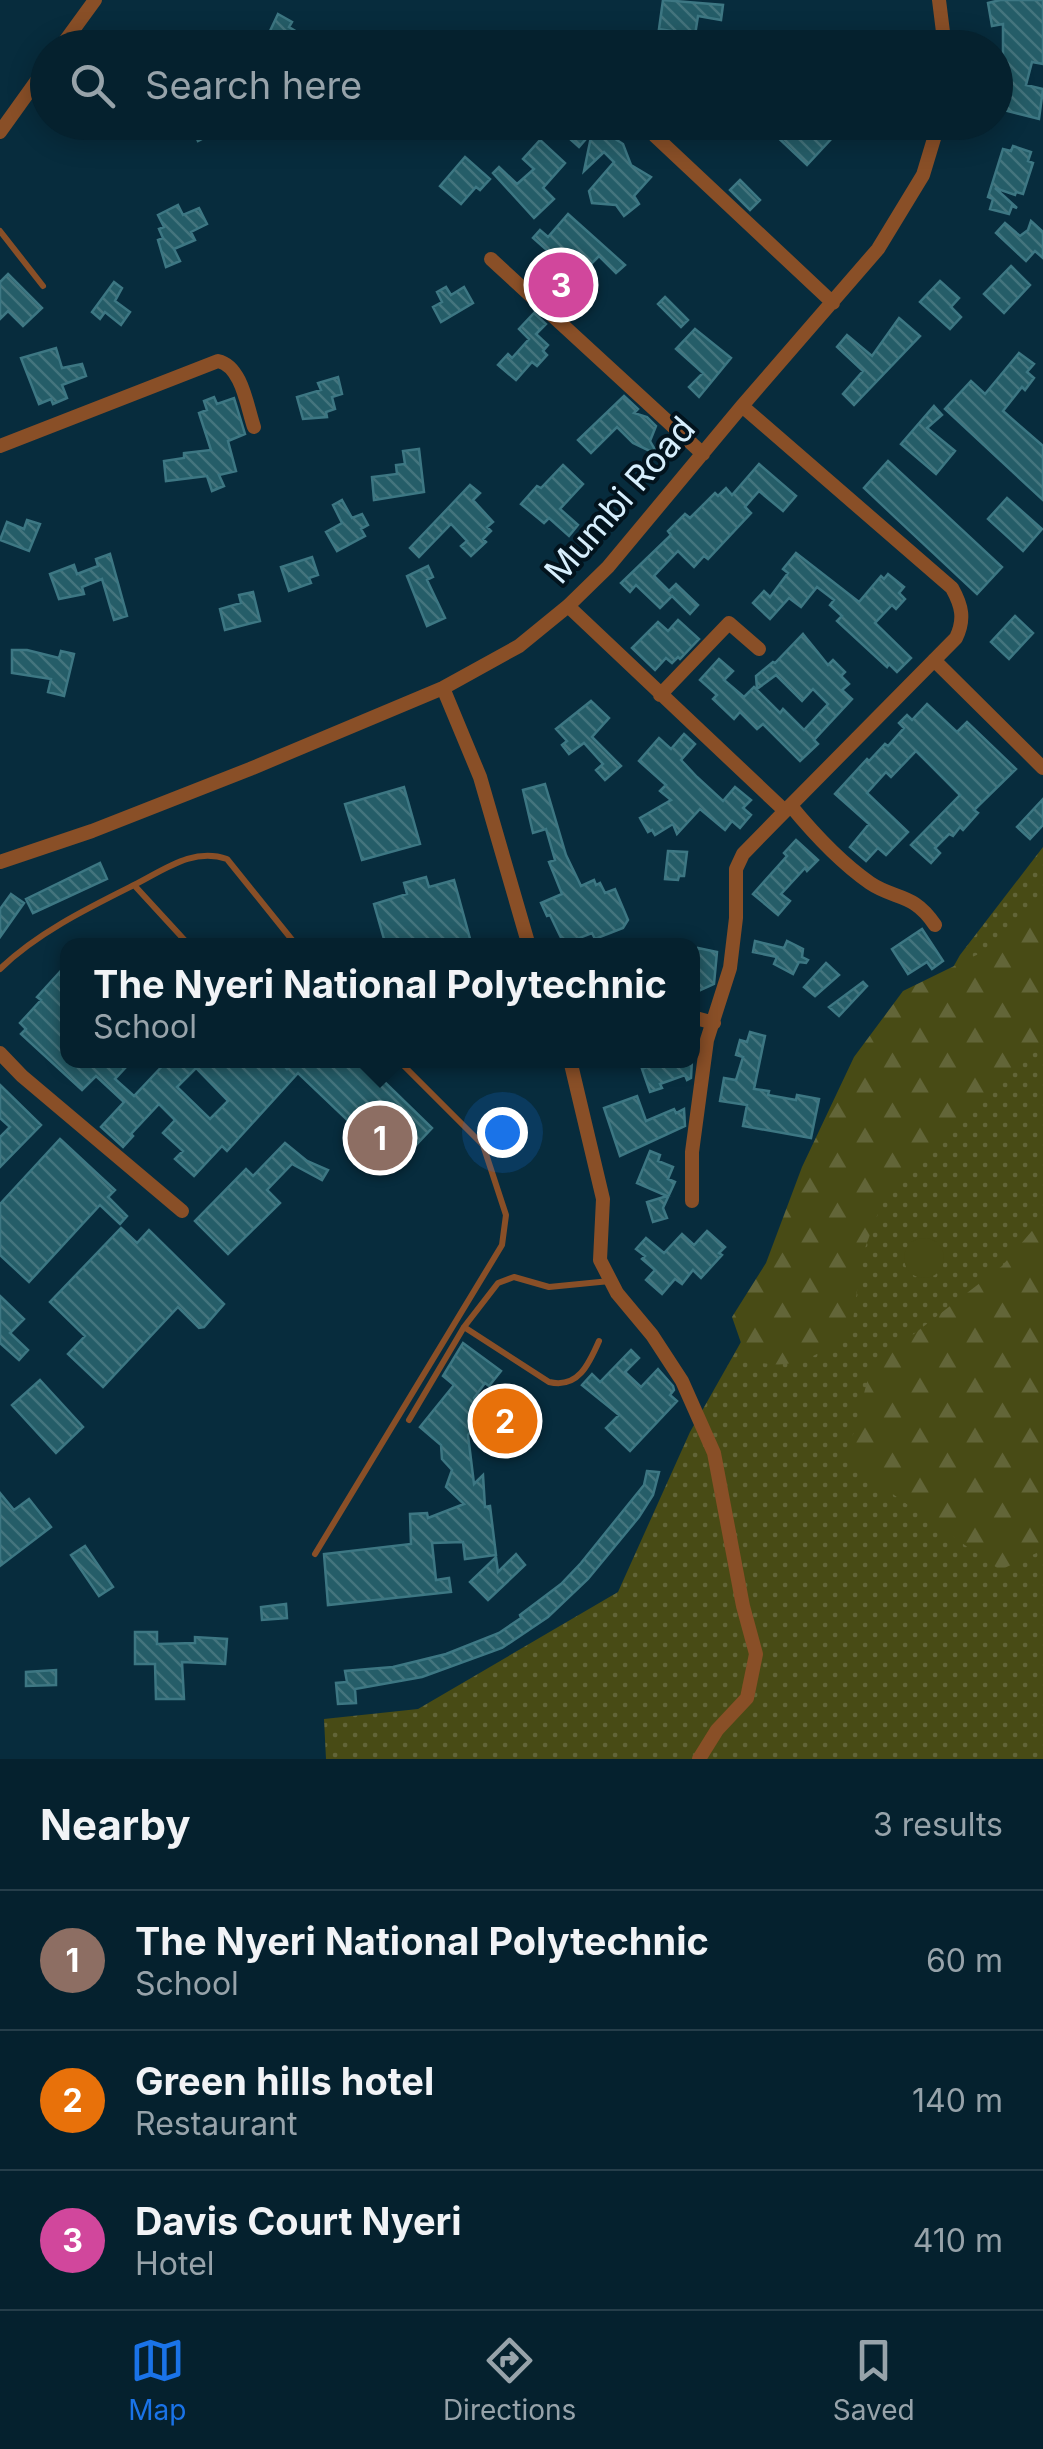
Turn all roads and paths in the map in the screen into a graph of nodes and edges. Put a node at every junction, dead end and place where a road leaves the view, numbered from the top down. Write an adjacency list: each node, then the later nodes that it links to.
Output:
1 (94, 0): 3 (street)
2 (939, 0): 4 (street)
3 (73, 30)
4 (943, 30)
5 (30, 90): 6 (street)
6 (0, 132)
7 (659, 140): 12 (street)
8 (934, 140): 12 (street, Mumbi Road)
9 (0, 231): 11 (lane)
10 (491, 259): 16 (street)
11 (43, 286)
12 (833, 303): 13 (street, Mumbi Road)
13 (742, 406): 16 (street, Mumbi Road); 19 (street)
14 (254, 427): 15 (street)
15 (0, 446)
16 (703, 454): 17 (street, Mumbi Road)
17 (568, 606): 20 (street, Mumbi Road); 21 (street)
18 (758, 648): 21 (street)
19 (934, 660): 22 (street); 23 (street)
20 (443, 688): 24 (street, Mumbi Road); 29 (street)
21 (660, 695): 23 (street)
22 (1043, 768)
23 (788, 809): 26 (street); 32 (street)
24 (0, 862)
25 (134, 886): 27 (lane); 28 (lane); 30 (lane)
26 (935, 924)
27 (183, 938)
28 (291, 938)
29 (527, 938)
30 (0, 968)
31 (700, 1019): 32 (street)
32 (714, 1023): 36 (street)
33 (0, 1053): 37 (street)
34 (406, 1068): 42 (lane)
35 (572, 1068): 38 (street)
36 (692, 1201)
37 (182, 1211)
38 (611, 1280): 39 (lane); 43 (street)
39 (464, 1327): 40 (lane); 41 (lane)
40 (600, 1340)
41 (409, 1420)
42 (315, 1554)
43 (699, 1759)

